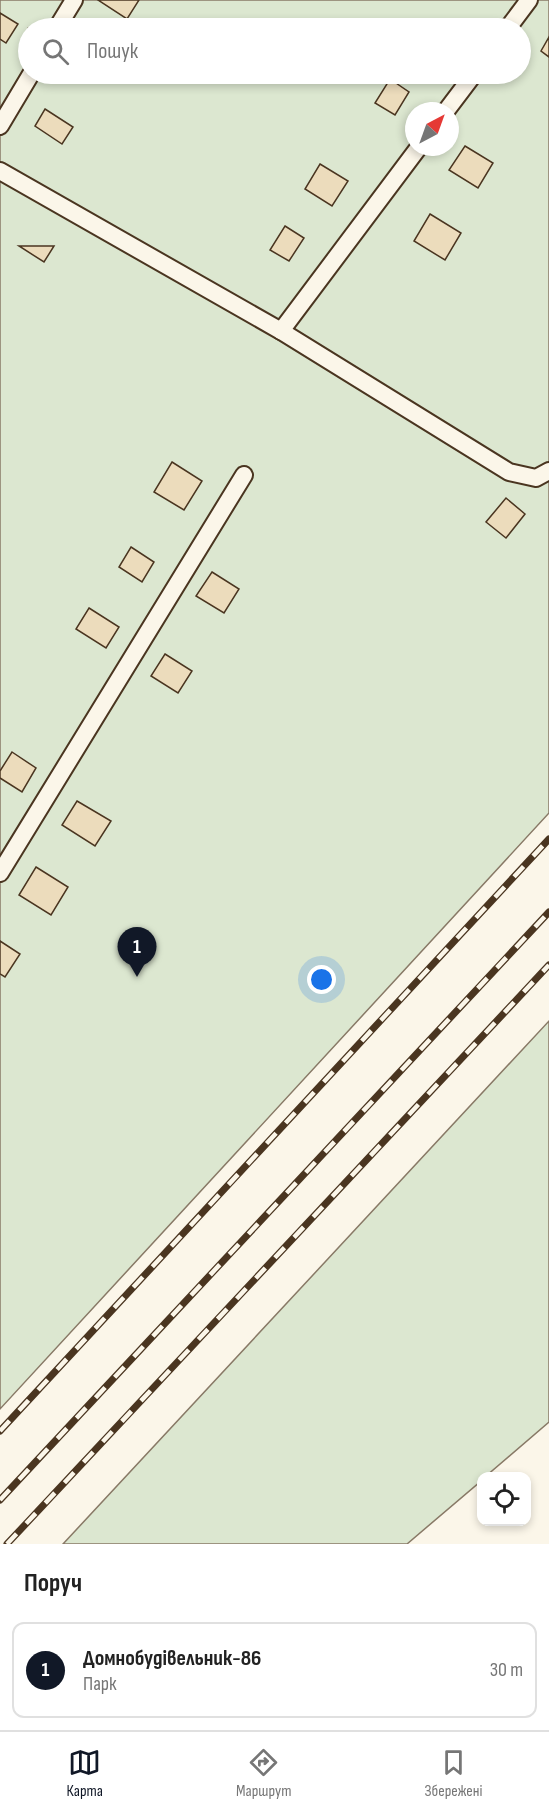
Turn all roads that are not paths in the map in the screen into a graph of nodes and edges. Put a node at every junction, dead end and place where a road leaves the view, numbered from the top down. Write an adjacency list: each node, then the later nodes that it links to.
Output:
1 (74, 0): 3 (lane)
2 (529, 0): 4 (lane)
3 (63, 18)
4 (516, 18)
5 (25, 84): 8 (lane)
6 (466, 84): 7 (lane)
7 (453, 102)
8 (0, 126)
9 (412, 156): 11 (lane)
10 (0, 171): 11 (lane)
11 (281, 331): 12 (lane)
12 (549, 471)
13 (244, 475): 14 (lane)
14 (0, 873)

